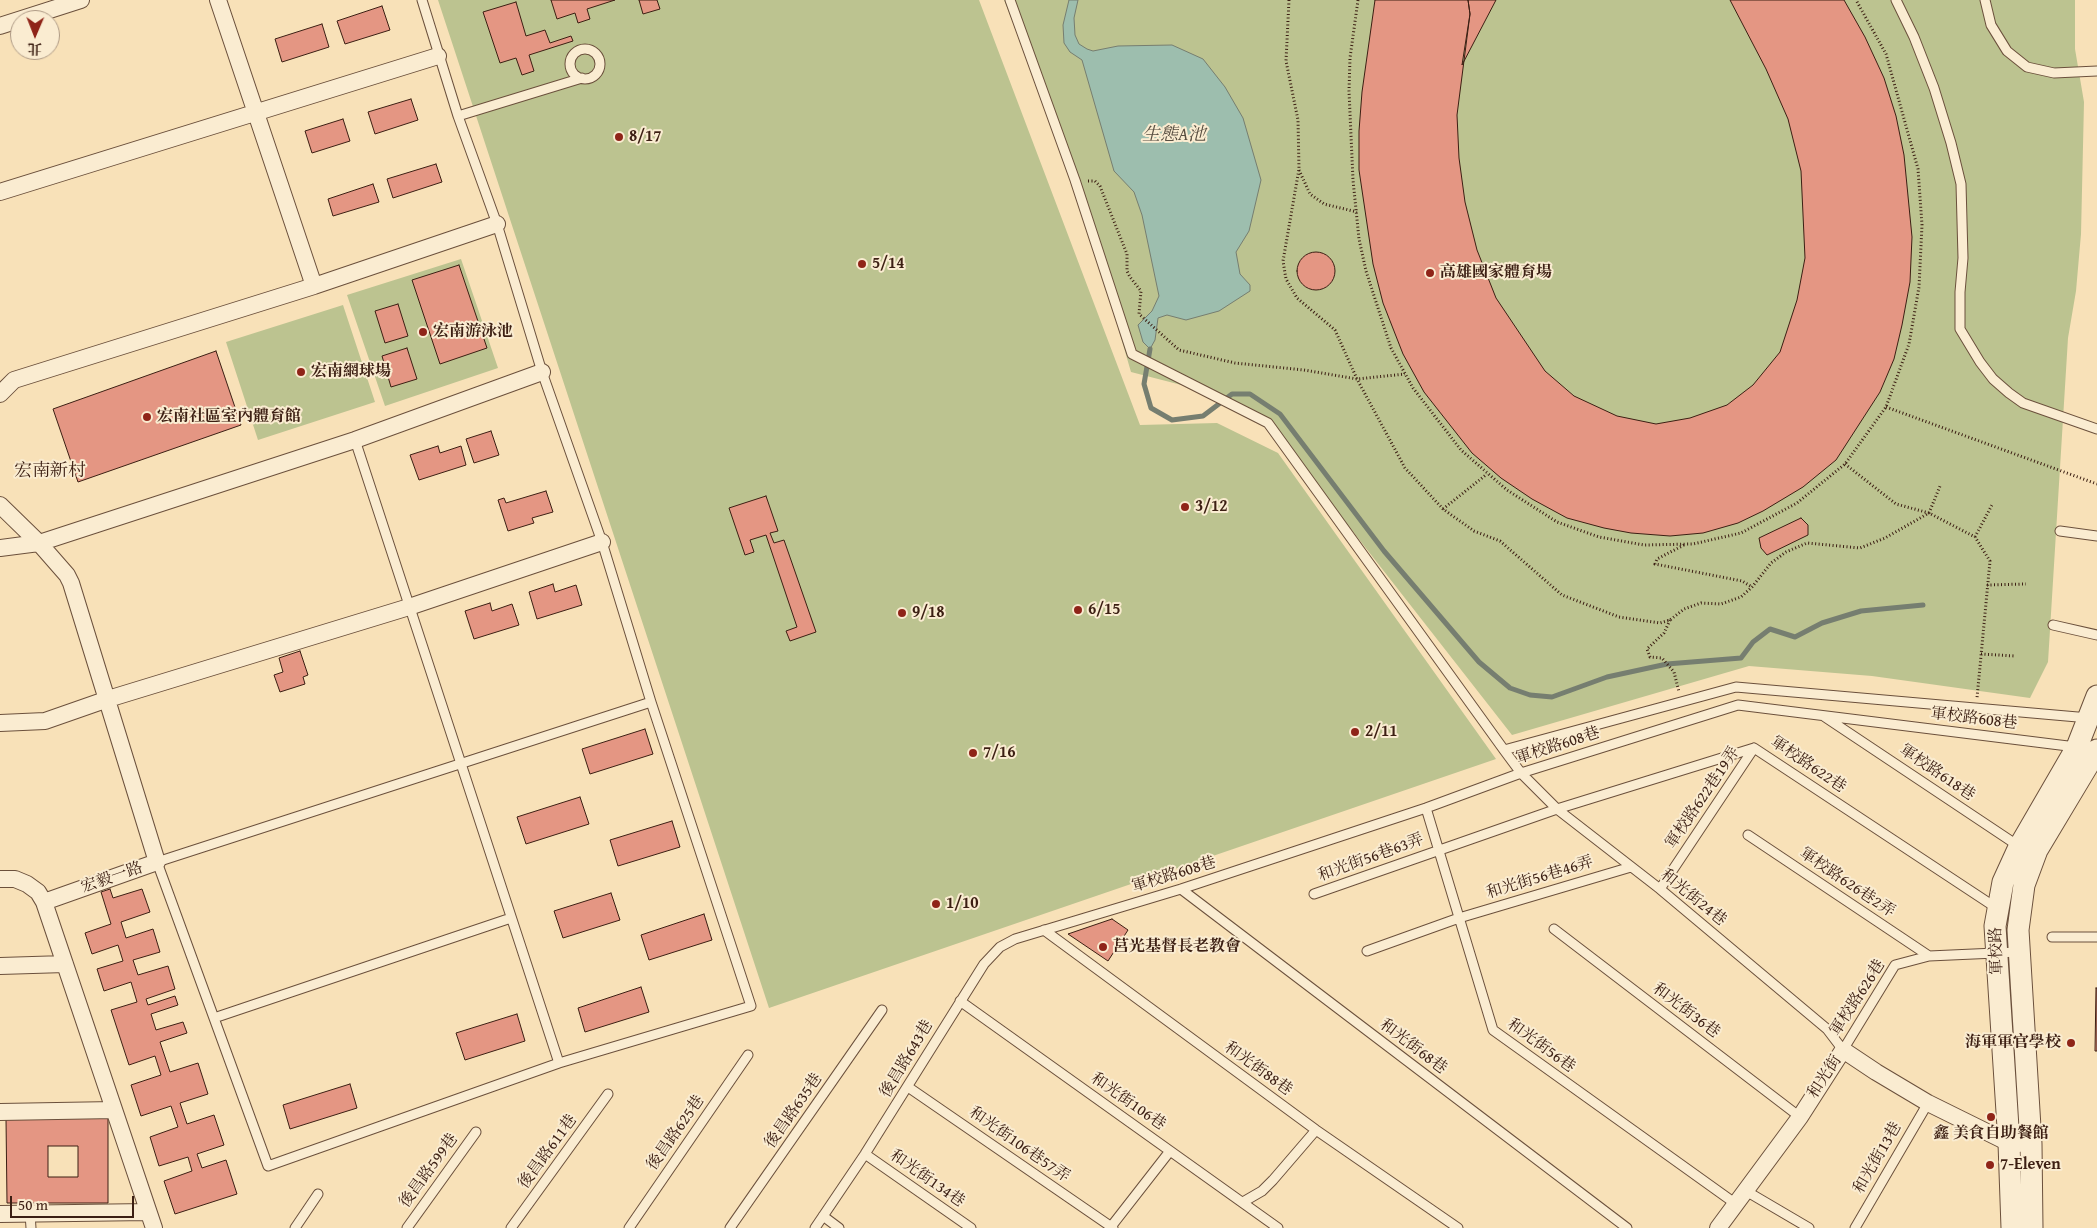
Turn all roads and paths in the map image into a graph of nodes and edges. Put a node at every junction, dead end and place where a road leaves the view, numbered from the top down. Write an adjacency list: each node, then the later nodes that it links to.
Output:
1 (81, 0): 10 (street)
2 (218, 0): 14 (street)
3 (422, 0): 11 (lane)
4 (1010, 0): 17 (lane, 和光街24巷)
5 (1289, 0): 16 (path)
6 (1358, 0): 19 (path)
7 (1856, 0): 27 (path)
8 (1896, 0): 28 (lane)
9 (1985, 0): 12 (lane)
10 (0, 26)
11 (438, 56): 14 (street); 15 (lane)
12 (2097, 71)
13 (582, 78): 15 (lane)
14 (256, 112): 18 (street); 21 (street)
15 (458, 116): 20 (lane)
16 (1299, 168): 19 (path); 24 (path)
17 (1075, 180): 24 (path); 63 (lane, 和光街24巷)
18 (0, 192)
19 (1357, 212): 23 (path)
20 (497, 224): 21 (street); 22 (lane)
21 (314, 286): 25 (street)
22 (542, 372): 29 (street); 41 (lane)
23 (1405, 374): 24 (path); 31 (path)
24 (1356, 379): 36 (path)
25 (7, 380): 26 (street)
26 (0, 394)
27 (1886, 407): 30 (path); 32 (path)
28 (2097, 429)
29 (355, 440): 42 (street); 48 (lane)
30 (1845, 464): 37 (path); 43 (path)
31 (1487, 474): 36 (path); 43 (path)
32 (2097, 484)
33 (1940, 486): 37 (path)
34 (1993, 502): 39 (path)
35 (0, 505): 42 (street, 宏毅一路)
36 (1443, 509): 49 (path)
37 (1929, 513): 39 (path); 47 (path)
38 (2060, 531): 40 (lane)
39 (1975, 536): 46 (path)
40 (2097, 536)
41 (602, 542): 48 (street); 56 (lane)
42 (39, 543): 44 (street); 55 (street, 宏毅一路)
43 (1685, 544): 47 (path)
44 (0, 548)
45 (2026, 584): 46 (path)
46 (1987, 585): 52 (path)
47 (1752, 587): 49 (path)
48 (410, 607): 55 (street); 65 (lane)
49 (1670, 620): 57 (path)
50 (2054, 625): 51 (lane)
51 (2097, 635)
52 (1981, 654): 53 (path); 58 (path)
53 (2015, 656)
54 (2097, 696): 60 (street, 軍校路)
55 (108, 700): 61 (street); 72 (street, 宏毅一路)
56 (651, 702): 65 (lane); 97 (lane)
57 (1682, 702): 58 (lane); 63 (lane)
58 (1976, 708): 60 (lane)
59 (1823, 715): 64 (lane, 軍校路608巷); 66 (lane, 軍校路608巷); 71 (lane, 軍校路618巷)
60 (2093, 720): 64 (street, 軍校路)
61 (0, 723)
62 (1754, 748): 68 (lane, 軍校路622巷); 76 (lane, 軍校路622巷19弄); 79 (lane, 軍校路622巷)
63 (1504, 750): 66 (lane, 和光街24巷)
64 (2090, 750): 71 (street, 軍校路)
65 (460, 764): 72 (lane); 80 (lane)
66 (1521, 773): 67 (lane, 軍校路608巷); 68 (lane, 和光街24巷)
67 (1426, 808): 70 (lane, 和光街56巷); 75 (lane, 軍校路608巷)
68 (1557, 808): 70 (lane, 軍校路622巷); 73 (lane, 和光街24巷)
69 (1748, 835): 89 (lane, 軍校路626巷2弄)
70 (1438, 849): 77 (lane, 和光街56巷63弄); 81 (lane, 和光街56巷)
71 (2028, 850): 79 (street, 軍校路)
72 (157, 862): 78 (street, 宏毅一路); 94 (lane)
73 (1631, 867): 76 (lane, 和光街24巷); 81 (lane, 和光街56巷46弄)
74 (0, 879): 78 (street)
75 (1181, 889): 83 (lane, 軍校路608巷); 129 (lane, 和光街68巷)
76 (1660, 889): 95 (lane, 和光街24巷)
77 (1314, 894)
78 (44, 902): 90 (street)
79 (2009, 911): 87 (street, 軍校路); 88 (street, 軍校路)
80 (511, 918): 94 (lane); 97 (lane)
81 (1459, 918): 86 (lane, 和光街56巷46弄); 111 (lane, 和光街56巷)
82 (1554, 929): 103 (lane, 和光街36巷)
83 (1044, 930): 92 (lane, 後昌路643巷); 104 (lane, 和光街88巷)
84 (2052, 937): 85 (lane)
85 (2097, 937)
86 (1368, 950)
87 (2018, 952): 88 (lane, 軍校路626巷); 107 (street, 軍校路)
88 (1996, 954): 89 (lane, 軍校路626巷); 106 (street, 軍校路)
89 (1929, 956): 95 (lane, 軍校路626巷)
90 (65, 964): 91 (street); 101 (street)
91 (0, 966)
92 (960, 1001): 98 (lane, 後昌路643巷); 108 (lane, 和光街106巷)
93 (882, 1010): 122 (lane, 後昌路635巷)
94 (214, 1018): 97 (lane)
95 (1843, 1050): 100 (street, 和光街); 103 (street, 和光街)
96 (748, 1055): 121 (lane, 後昌路625巷)
97 (559, 1063)
98 (908, 1087): 109 (lane, 後昌路643巷); 126 (lane, 和光街106巷57弄)
99 (608, 1094): 120 (lane, 後昌路611巷)
100 (1928, 1103): 106 (street, 和光街); 132 (lane, 和光街13巷)
101 (114, 1110): 102 (street); 113 (street)
102 (0, 1112)
103 (1800, 1117): 111 (street, 和光街)
104 (1316, 1130): 112 (lane); 128 (lane, 和光街88巷)
105 (476, 1132): 119 (lane, 後昌路599巷)
106 (2009, 1143): 107 (street, 和光街); 133 (street, 軍校路)
107 (2031, 1144): 134 (street, 軍校路)
108 (1170, 1151): 112 (lane, 和光街106巷); 126 (lane)
109 (866, 1154): 115 (lane, 後昌路643巷); 125 (lane, 和光街134巷)
110 (318, 1194): 118 (lane)
111 (1741, 1198): 130 (street, 和光街); 131 (lane, 和光街56巷)
112 (1242, 1202): 127 (lane, 和光街106巷)
113 (148, 1212): 116 (street); 117 (street)
114 (0, 1214): 116 (street)
115 (823, 1216): 123 (lane, 後昌路643巷); 124 (lane)
116 (31, 1221)
117 (154, 1228)
118 (295, 1228)
119 (407, 1228)
120 (511, 1228)
121 (629, 1228)
122 (730, 1228)
123 (815, 1228)
124 (839, 1228)
125 (971, 1228)
126 (1112, 1228)
127 (1278, 1228)
128 (1458, 1228)
129 (1627, 1228)
130 (1718, 1228)
131 (1809, 1228)
132 (1855, 1228)
133 (2012, 1228)
134 (2032, 1228)

